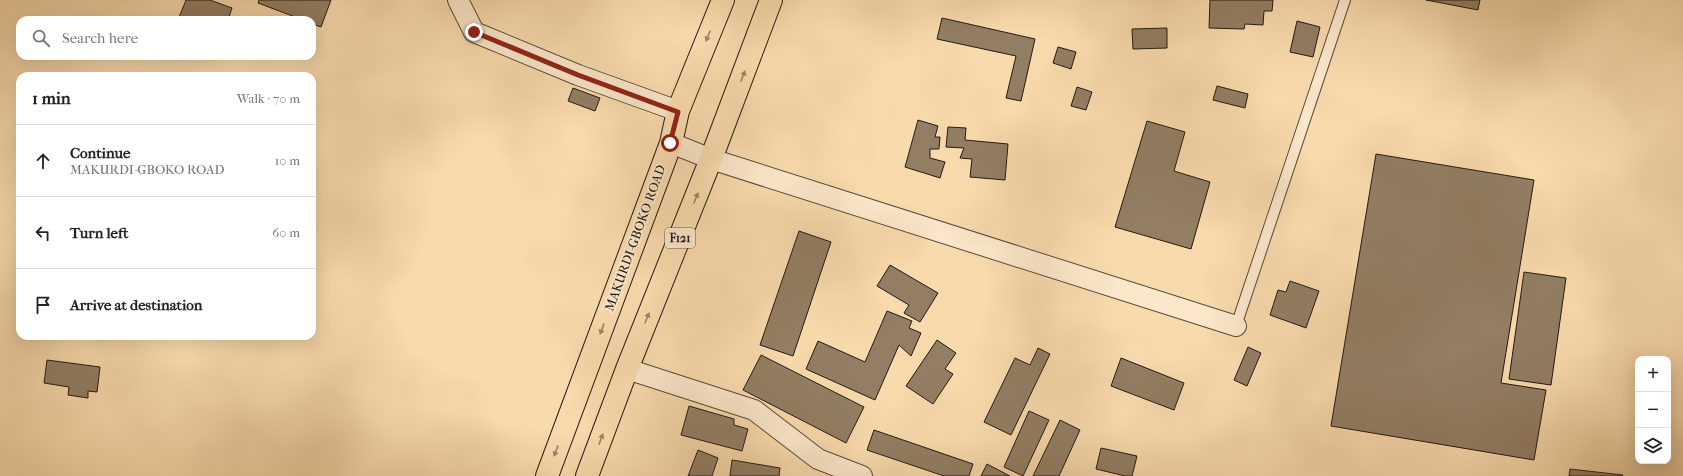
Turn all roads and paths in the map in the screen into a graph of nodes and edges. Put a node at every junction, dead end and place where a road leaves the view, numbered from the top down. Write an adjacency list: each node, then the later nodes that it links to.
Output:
1 (723, 0): 5 (main road, MAKURDI-GBOKO ROAD, one-way to 5)
2 (771, 0): 7 (main road, F121, one-way to 2)
3 (1345, 0): 8 (lane)
4 (460, 1): 5 (street)
5 (678, 112): 6 (main road, MAKURDI-GBOKO ROAD)
6 (670, 143): 7 (street); 10 (main road, MAKURDI-GBOKO ROAD, one-way to 10)
7 (711, 159): 8 (street); 9 (main road, F121, one-way to 7)
8 (1236, 326)
9 (627, 369): 11 (main road, F121, one-way to 9); 12 (street)
10 (547, 476)
11 (587, 476)
12 (862, 476)

